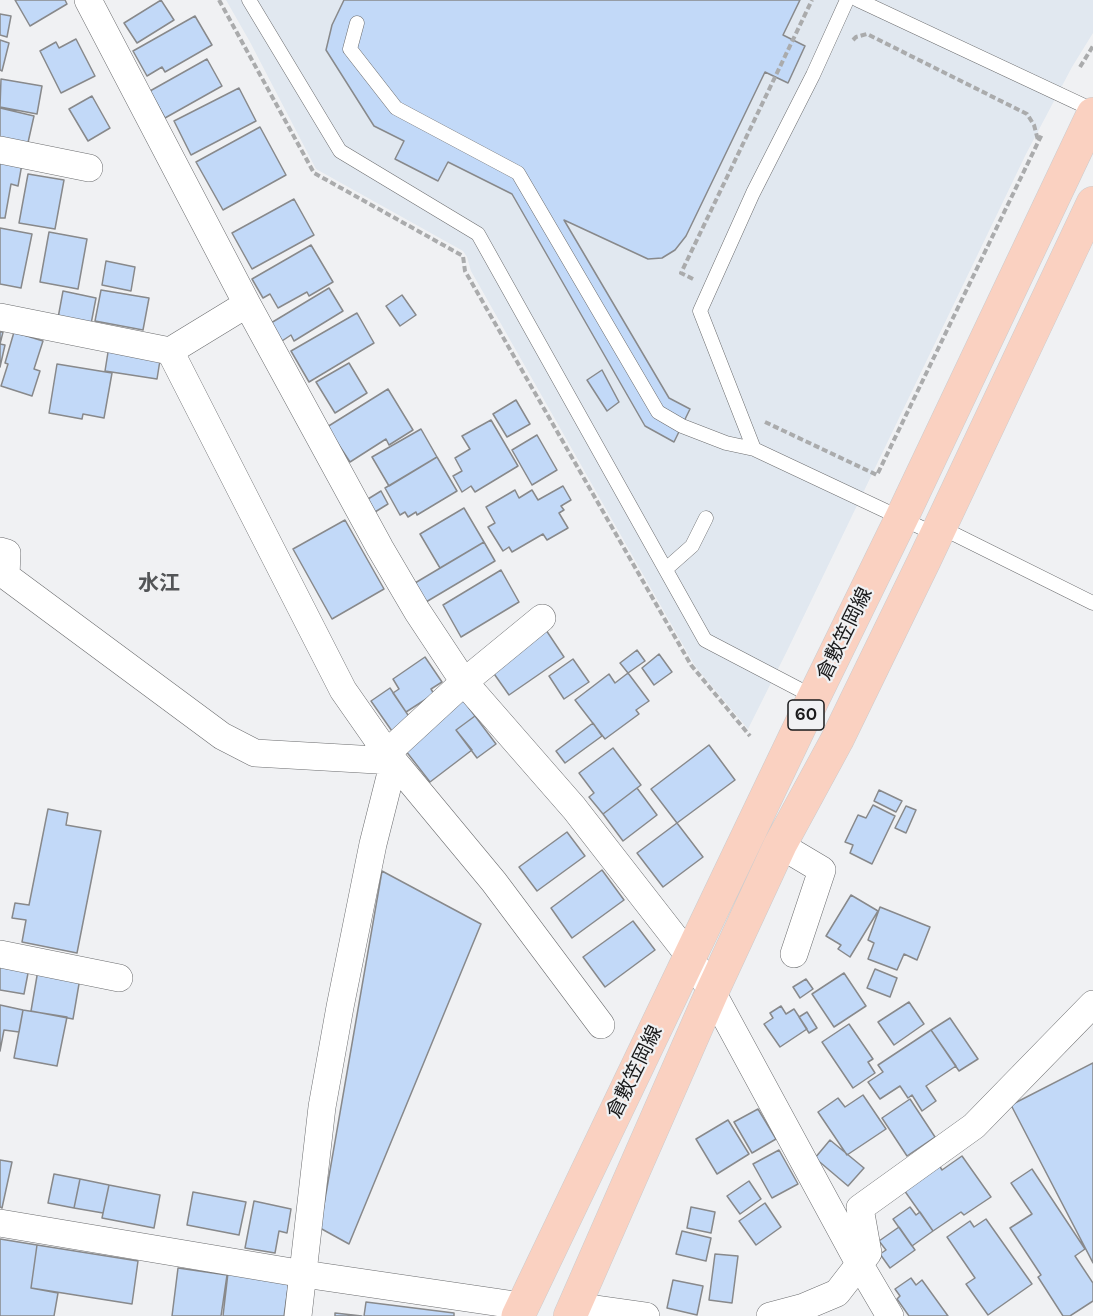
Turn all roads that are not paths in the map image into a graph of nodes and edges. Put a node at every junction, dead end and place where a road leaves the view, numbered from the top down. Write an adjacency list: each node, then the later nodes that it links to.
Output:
1 (88, 0): 11 (street)
2 (249, 0): 19 (lane)
3 (847, 0): 14 (lane)
4 (858, 0): 6 (lane)
5 (357, 23): 14 (lane)
6 (1093, 110)
7 (1093, 114): 15 (main road, 倉敷笠岡線 / 60)
8 (0, 150): 9 (street)
9 (89, 168)
10 (1093, 203): 17 (main road, 倉敷笠岡線 / 60)
11 (247, 304): 13 (street); 22 (street)
12 (0, 317): 13 (street)
13 (170, 351): 24 (street)
14 (754, 449): 15 (lane)
15 (902, 517): 17 (lane); 23 (main road, 倉敷笠岡線 / 60)
16 (706, 518): 19 (lane)
17 (939, 531): 20 (lane); 25 (main road, 倉敷笠岡線 / 60)
18 (0, 551): 24 (street)
19 (666, 569): 23 (lane)
20 (1093, 603)
21 (542, 618): 22 (street)
22 (464, 682): 24 (street); 28 (street)
23 (814, 697): 28 (main road, 倉敷笠岡線 / 60)
24 (390, 757): 32 (street); 35 (street)
25 (780, 845): 27 (street); 30 (main road, 倉敷笠岡線 / 60)
26 (0, 954): 29 (street)
27 (794, 954)
28 (690, 957): 30 (street); 36 (main road, 倉敷笠岡線 / 60)
29 (119, 978)
30 (712, 992): 34 (street); 37 (main road, 倉敷笠岡線 / 60)
31 (1093, 1004): 34 (street)
32 (601, 1025)
33 (0, 1223): 35 (street)
34 (860, 1265): 38 (street); 41 (street)
35 (304, 1274): 36 (street); 39 (street)
36 (520, 1311)
37 (572, 1311): 40 (street)
38 (782, 1315)
39 (298, 1316)
40 (646, 1316)
41 (890, 1316)

